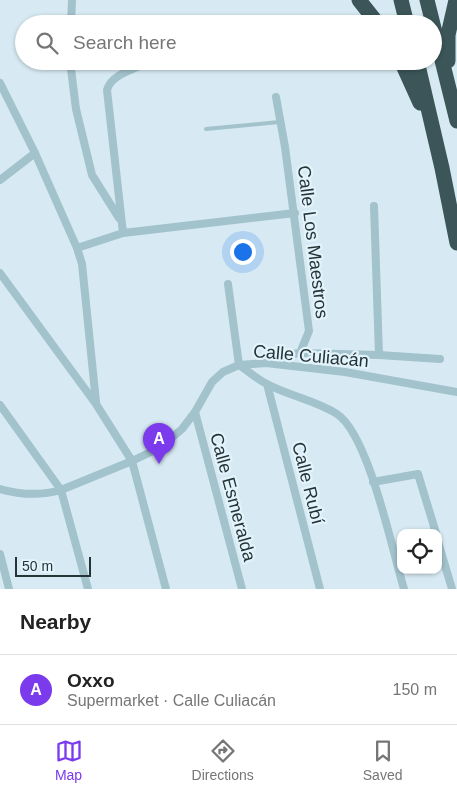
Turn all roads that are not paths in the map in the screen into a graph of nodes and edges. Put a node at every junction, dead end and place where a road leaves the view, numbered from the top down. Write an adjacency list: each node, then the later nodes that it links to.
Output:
1 (72, 0): 6 (street)
2 (401, 0): 8 (highway)
3 (427, 0): 9 (highway)
4 (456, 0): 16 (highway)
5 (364, 3): 7 (highway)
6 (71, 15)
7 (372, 15)
8 (405, 15)
9 (431, 15)
10 (442, 61): 16 (highway)
11 (71, 70): 26 (street)
12 (132, 70): 26 (street)
13 (405, 70): 22 (highway)
14 (419, 70): 22 (highway)
15 (0, 83): 21 (street)
16 (449, 90): 18 (highway)
17 (276, 97): 19 (street, Calle Los Maestros)
18 (457, 121)
19 (279, 122): 20 (lane); 25 (street, Calle Los Maestros)
20 (206, 129)
21 (35, 153): 23 (street); 29 (street)
22 (442, 168): 28 (highway)
23 (0, 180)
24 (374, 206): 33 (street)
25 (295, 213): 27 (street); 32 (street, Calle Los Maestros)
26 (120, 219): 27 (street)
27 (123, 233): 29 (street)
28 (457, 244)
29 (77, 248): 39 (street)
30 (0, 273): 39 (street)
31 (228, 284): 36 (street)
32 (300, 353): 33 (street); 35 (street)
33 (379, 355): 34 (street)
34 (440, 359)
35 (266, 362): 36 (street, Calle Culiacán); 38 (street, Calle Culiacán)
36 (239, 365): 37 (street); 41 (street, Calle Culiacán)
37 (267, 384): 43 (street); 53 (street, Calle Rubí)
38 (457, 392)
39 (96, 404): 42 (street)
40 (0, 405): 45 (street)
41 (195, 412): 42 (street, Calle Culiacán); 52 (street, Calle Esmeralda)
42 (132, 461): 45 (street, Calle Culiacán); 51 (street)
43 (373, 482): 46 (street); 54 (street)
44 (0, 489): 45 (street, Calle Culiacán)
45 (61, 490): 50 (street)
46 (435, 529)
47 (0, 554): 49 (street)
48 (442, 555): 55 (street)
49 (9, 589)
50 (88, 589)
51 (166, 589)
52 (242, 589)
53 (320, 589)
54 (404, 589)
55 (452, 589)

